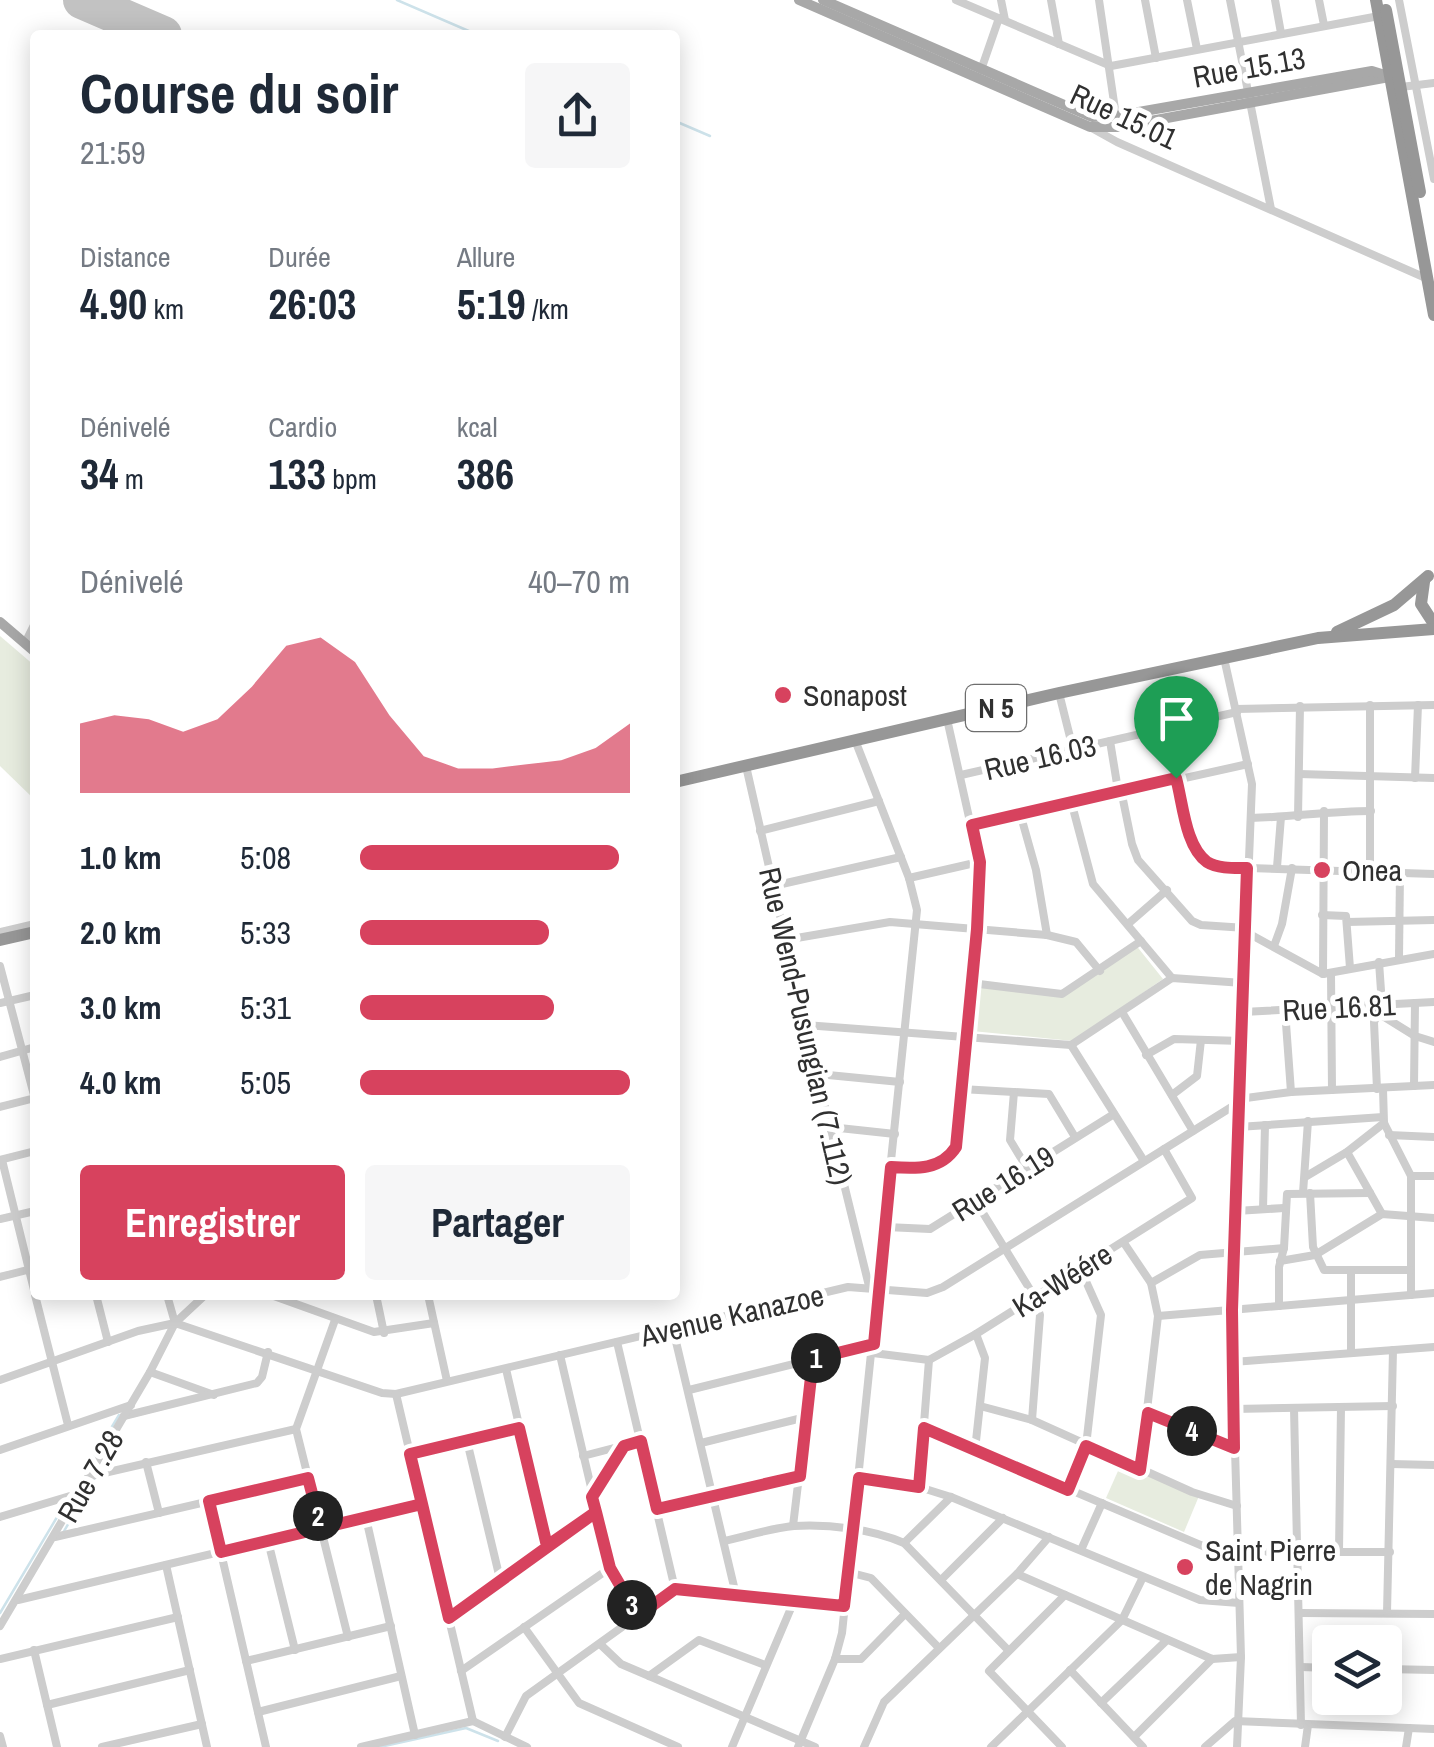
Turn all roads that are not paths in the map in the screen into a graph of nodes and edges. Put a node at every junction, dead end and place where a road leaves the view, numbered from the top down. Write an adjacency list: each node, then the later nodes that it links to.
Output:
1 (800, 0): 24 (main road, Rue 15.01)
2 (956, 0): 16 (street)
3 (1001, 0): 16 (street)
4 (1051, 0): 20 (street)
5 (1099, 0): 23 (street)
6 (1145, 0): 22 (street)
7 (1187, 0): 21 (street)
8 (1230, 0): 19 (street)
9 (1274, 0): 18 (street)
10 (1320, 0): 17 (street)
11 (1376, 0): 15 (highway)
12 (1384, 0): 28 (highway)
13 (1402, 0): 27 (street)
14 (828, 1): 24 (main road, Rue 15.01)
15 (1379, 16): 17 (street); 25 (highway)
16 (1002, 20): 20 (street); 24 (street)
17 (1324, 25): 18 (street)
18 (1280, 34): 19 (street)
19 (1238, 42): 21 (street); 29 (street)
20 (1059, 44): 23 (street)
21 (1196, 49): 22 (street)
22 (1156, 58): 23 (street)
23 (1110, 66): 30 (street)
24 (979, 74): 30 (main road, Rue 15.01); 31 (main road, Rue 15.01)
25 (1389, 77): 28 (main road); 29 (main road, Rue 15.13); 34 (highway)
26 (1434, 83): 27 (street)
27 (1416, 86): 28 (street); 32 (street)
28 (1401, 87): 34 (highway)
29 (1250, 97): 30 (main road, Rue 15.13); 33 (street)
30 (1117, 121): 31 (main road)
31 (1090, 127): 33 (street, Rue 15.01)
32 (1434, 179)
33 (1271, 210): 34 (street, Rue 15.01)
34 (1431, 274): 35 (highway)
35 (1434, 315)
36 (1432, 572): 38 (highway, N 5); 40 (highway, N 5)
37 (0, 622): 41 (main road)
38 (1434, 627): 40 (highway, N 5)
39 (30, 633): 41 (street)
40 (1318, 638): 43 (highway, N 5)
41 (25, 642): 42 (main road)
42 (30, 647)
43 (1224, 658): 44 (highway, N 5); 49 (street)
44 (1059, 693): 50 (highway, N 5); 53 (street)
45 (1370, 705): 46 (street, Rue 16.03); 48 (street, Rue 16.03); 58 (street)
46 (1418, 705): 47 (street, Rue 16.03); 60 (street)
47 (1434, 705)
48 (1300, 706): 49 (street, Rue 16.03); 56 (street)
49 (1236, 711): 52 (street, Rue 16.03); 54 (street)
50 (947, 719): 51 (highway, N 5); 57 (street)
51 (854, 740): 55 (highway, N 5); 64 (street)
52 (1110, 740): 53 (street, Rue 16.03); 63 (street)
53 (1073, 749): 57 (street, Rue 16.03)
54 (1248, 764): 59 (street); 70 (street)
55 (746, 766): 62 (highway, N 5); 73 (street, Rue Wend-Pusungian (7.112))
56 (1299, 774): 58 (street); 71 (street)
57 (961, 775): 72 (street)
58 (1369, 776): 60 (street); 67 (street)
59 (1176, 778): 63 (street); 76 (street)
60 (1415, 778): 61 (street)
61 (1434, 778)
62 (680, 781)
63 (1120, 790): 65 (street); 85 (street)
64 (878, 801): 73 (street); 74 (street)
65 (1070, 801): 68 (street); 91 (street)
66 (1324, 811): 67 (street); 71 (street); 79 (street)
67 (1370, 811): 80 (street)
68 (1020, 813): 72 (street); 97 (street)
69 (1280, 817): 70 (street); 71 (street); 77 (street)
70 (1252, 818): 76 (street)
71 (1298, 818)
72 (972, 825): 75 (street)
73 (760, 831): 84 (street, Rue Wend-Pusungian (7.112))
74 (900, 856): 83 (street); 84 (street)
75 (980, 862): 83 (street); 93 (street)
76 (1247, 868): 77 (street); 95 (street)
77 (1277, 868): 78 (street)
78 (1292, 868): 79 (street); 101 (street)
79 (1322, 870): 80 (street); 86 (street)
80 (1370, 870): 81 (street)
81 (1400, 872): 82 (street); 87 (street)
82 (1434, 874)
83 (909, 878): 90 (street)
84 (773, 886): 99 (street, Rue Wend-Pusungian (7.112))
85 (1166, 890): 91 (street); 95 (street)
86 (1322, 915): 89 (street); 108 (street)
87 (1402, 920): 88 (street); 89 (street); 103 (street)
88 (1434, 920)
89 (1347, 922): 106 (street)
90 (915, 924): 93 (street); 99 (street); 122 (street)
91 (1128, 924): 100 (street)
92 (30, 929): 96 (street)
93 (977, 929): 97 (street); 110 (street)
94 (30, 930): 98 (highway)
95 (1246, 930): 101 (street); 111 (street)
96 (0, 932)
97 (1047, 936): 107 (street)
98 (0, 940)
99 (785, 940): 121 (street, Rue Wend-Pusungian (7.112))
100 (1141, 941): 107 (street); 109 (street)
101 (1274, 946): 108 (street)
102 (1434, 954): 103 (street)
103 (1399, 958): 104 (street)
104 (1379, 962): 106 (street); 117 (street)
105 (0, 966): 113 (street)
106 (1350, 968): 108 (street)
107 (1100, 971): 110 (street)
108 (1327, 973): 116 (street)
109 (1172, 978): 111 (street); 119 (street)
110 (971, 983): 123 (street)
111 (1243, 983): 120 (street)
112 (30, 995): 113 (street)
113 (4, 1002): 130 (street)
114 (1434, 1002): 115 (street, Rue 16.81)
115 (1415, 1003): 117 (street, Rue 16.81); 124 (street)
116 (1332, 1007): 117 (street, Rue 16.81); 118 (street, Rue 16.81); 140 (street)
117 (1380, 1009): 124 (street); 139 (street)
118 (1286, 1010): 120 (street, Rue 16.81); 142 (street)
119 (1122, 1012): 128 (street); 131 (street)
120 (1243, 1012): 126 (street)
121 (805, 1025): 122 (street); 133 (street, Rue Wend-Pusungian (7.112))
122 (905, 1031): 123 (street); 135 (street)
123 (965, 1036): 128 (street); 138 (street)
124 (1415, 1036): 127 (street); 137 (street)
125 (1201, 1040): 126 (street); 131 (street); 143 (street)
126 (1242, 1041): 145 (street)
127 (1434, 1042)
128 (1071, 1045): 147 (street)
129 (30, 1048): 130 (street)
130 (22, 1050): 132 (street); 134 (street)
131 (1146, 1055): 143 (street)
132 (0, 1057)
133 (818, 1074): 135 (street); 151 (street, Rue Wend-Pusungian (7.112))
134 (30, 1080)
135 (900, 1082): 154 (street)
136 (1434, 1085): 137 (street, Avenue Kanazoe)
137 (1414, 1086): 139 (street, Avenue Kanazoe)
138 (961, 1088): 141 (street); 163 (street)
139 (1380, 1089): 140 (street, Avenue Kanazoe); 148 (street)
140 (1332, 1090): 142 (street, Avenue Kanazoe)
141 (1014, 1092): 156 (street); 164 (street)
142 (1291, 1092): 145 (street, Avenue Kanazoe)
143 (1172, 1094): 153 (street)
144 (30, 1099): 146 (street)
145 (1238, 1102): 152 (street); 153 (street, Avenue Kanazoe)
146 (0, 1108)
147 (1114, 1114): 156 (street, Rue 16.19); 162 (street)
148 (1384, 1120): 149 (street); 155 (street); 160 (street)
149 (1308, 1121): 150 (street); 167 (street)
150 (1265, 1125): 152 (street); 172 (street)
151 (830, 1127): 154 (street); 194 (street, Rue Wend-Pusungian (7.112))
152 (1238, 1127): 174 (street)
153 (1194, 1131): 158 (street, Avenue Kanazoe)
154 (895, 1134): 163 (street)
155 (1389, 1135): 157 (street); 165 (street)
156 (1075, 1137): 164 (street, Rue 16.19)
157 (1434, 1137)
158 (1164, 1149): 162 (street, Avenue Kanazoe); 181 (street, Ka-Wéére)
159 (30, 1152): 161 (street)
160 (1347, 1152): 167 (street); 168 (street)
161 (1, 1160): 176 (street)
162 (1144, 1162): 182 (street, Avenue Kanazoe)
163 (891, 1167): 180 (street)
164 (1027, 1168): 170 (street, Rue 16.19)
165 (1411, 1176): 166 (street); 177 (street)
166 (1434, 1176)
167 (1305, 1177): 169 (street)
168 (1370, 1192): 169 (street); 175 (street)
169 (1306, 1193): 171 (street); 185 (street)
170 (975, 1200): 180 (street, Rue 16.19); 182 (street)
171 (1284, 1208): 172 (street); 183 (street)
172 (1263, 1210): 174 (street)
173 (30, 1212): 176 (street)
174 (1236, 1212): 184 (street)
175 (1382, 1214): 177 (street); 185 (street)
176 (16, 1216): 179 (street); 187 (street)
177 (1410, 1218): 178 (street); 190 (street)
178 (1434, 1218)
179 (0, 1219)
180 (886, 1228): 195 (street)
181 (1124, 1243): 188 (street, Ka-Wéére); 193 (street)
182 (1004, 1248): 195 (street, Avenue Kanazoe); 198 (street)
183 (1284, 1248): 184 (street); 186 (street)
184 (1234, 1251): 193 (street); 208 (street)
185 (1314, 1255): 186 (street); 191 (street)
186 (1280, 1261): 207 (street)
187 (30, 1262)
188 (1080, 1268): 198 (street, Ka-Wéére); 254 (street)
189 (30, 1270): 192 (street)
190 (1410, 1270): 191 (street); 197 (street)
191 (1351, 1272): 206 (street)
192 (0, 1277)
193 (1150, 1282): 209 (street)
194 (869, 1286): 195 (street, Avenue Kanazoe); 213 (street, Avenue Kanazoe)
195 (880, 1288): 219 (street)
196 (1434, 1292): 197 (street)
197 (1411, 1295): 206 (street)
198 (1034, 1296): 215 (street, Ka-Wéére); 245 (street)
199 (36, 1300): 226 (street)
200 (97, 1300): 216 (street)
201 (168, 1300): 211 (street)
202 (200, 1300): 211 (street)
203 (284, 1300): 210 (street)
204 (377, 1300): 214 (street)
205 (429, 1300): 212 (street)
206 (1351, 1300): 207 (street); 222 (street)
207 (1279, 1306): 208 (street)
208 (1232, 1310): 209 (street); 227 (street)
209 (1158, 1316): 242 (street)
210 (335, 1320): 214 (street); 228 (street)
211 (175, 1323): 216 (street); 221 (street); 230 (street, Rue 7.28)
212 (434, 1323): 214 (street); 232 (street)
213 (673, 1329): 217 (street, Avenue Kanazoe); 233 (street)
214 (384, 1332)
215 (976, 1334): 225 (street, Ka-Wéére); 237 (street)
216 (108, 1342): 226 (street)
217 (617, 1342): 223 (street, Avenue Kanazoe); 251 (street)
218 (1434, 1347): 220 (street)
219 (873, 1349): 224 (street); 225 (street); 267 (street)
220 (1393, 1350): 222 (street); 238 (street)
221 (268, 1352): 228 (street); 235 (street)
222 (1351, 1352): 227 (street)
223 (560, 1355): 229 (street, Avenue Kanazoe); 259 (street)
224 (813, 1359): 233 (street); 244 (street)
225 (929, 1360): 248 (street)
226 (52, 1362): 231 (street); 246 (street)
227 (1233, 1362): 241 (street)
228 (317, 1369): 234 (street); 249 (street)
229 (506, 1369): 232 (street, Avenue Kanazoe); 247 (street)
230 (150, 1372): 235 (street); 236 (street, Rue 7.28)
231 (0, 1380)
232 (447, 1381): 234 (street, Avenue Kanazoe)
233 (688, 1390): 252 (street)
234 (396, 1394): 258 (street)
235 (214, 1395): 243 (street)
236 (130, 1405): 243 (street, Rue 7.28); 246 (street)
237 (980, 1406): 245 (street); 257 (street)
238 (1392, 1406): 240 (street); 261 (street)
239 (1294, 1408): 240 (street); 241 (street); 296 (street)
240 (1341, 1408): 294 (street)
241 (1234, 1409): 255 (street)
242 (1148, 1413): 255 (street); 263 (street)
243 (124, 1416): 264 (street, Rue 7.28)
244 (806, 1417): 252 (street); 265 (street)
245 (1032, 1420): 254 (street)
246 (68, 1425): 256 (street)
247 (519, 1428): 250 (street); 292 (street)
248 (924, 1428): 257 (street); 268 (street)
249 (296, 1429): 260 (street); 266 (street)
250 (467, 1441): 258 (street); 304 (street)
251 (641, 1441): 253 (street); 278 (street)
252 (701, 1443): 271 (street)
253 (624, 1446): 259 (street); 272 (street)
254 (1086, 1446): 263 (street); 269 (street)
255 (1234, 1448): 277 (street)
256 (0, 1450)
257 (974, 1450): 269 (street)
258 (410, 1454): 276 (street)
259 (583, 1456): 272 (street)
260 (146, 1462): 264 (street); 280 (street)
261 (1391, 1464): 262 (street); 297 (street)
262 (1434, 1465)
263 (1140, 1470): 277 (street)
264 (90, 1476): 270 (street, Rue 7.28)
265 (800, 1476): 271 (street); 284 (street)
266 (308, 1478): 274 (street); 285 (street)
267 (859, 1478): 268 (street); 286 (street)
268 (919, 1487): 273 (street)
269 (1068, 1490): 275 (street)
270 (80, 1493): 281 (street); 288 (street, Rue 7.28)
271 (714, 1496): 278 (street); 290 (street)
272 (592, 1497): 279 (street)
273 (951, 1497): 283 (street); 291 (street)
274 (209, 1501): 280 (street); 295 (street)
275 (1102, 1502): 293 (street); 298 (street)
276 (422, 1504): 282 (street); 320 (street)
277 (1237, 1506): 298 (street)
278 (657, 1509): 306 (street)
279 (596, 1512): 292 (street); 300 (street)
280 (159, 1513): 288 (street)
281 (0, 1517)
282 (366, 1518): 285 (street); 323 (street)
283 (1003, 1518): 287 (street); 305 (street)
284 (794, 1526): 286 (street); 290 (street)
285 (321, 1528): 289 (street); 325 (street)
286 (853, 1530): 291 (street); 301 (street)
287 (1049, 1537): 293 (street); 302 (street)
288 (54, 1538): 309 (street, Rue 7.28)
289 (268, 1540): 295 (street); 330 (street)
290 (724, 1541): 308 (street)
291 (904, 1543): 305 (street)
292 (547, 1546): 304 (street)
293 (1081, 1550): 303 (street)
294 (1339, 1551): 296 (street); 297 (street)
295 (221, 1552): 299 (street); 336 (street)
296 (1298, 1552): 298 (street); 313 (street)
297 (1390, 1552): 316 (street)
298 (1238, 1554): 311 (street)
299 (166, 1565): 309 (street); 318 (street)
300 (610, 1568): 319 (street); 324 (street)
301 (848, 1572): 312 (street); 314 (street)
302 (1017, 1574): 307 (street); 315 (street)
303 (1142, 1577): 311 (street); 321 (street)
304 (500, 1579): 320 (street)
305 (941, 1580): 315 (street)
306 (675, 1589): 308 (street); 319 (street)
307 (1065, 1595): 321 (street); 331 (street)
308 (736, 1596): 310 (street)
309 (18, 1600): 322 (street, Rue 7.28)
310 (794, 1601): 312 (street); 337 (street)
311 (1239, 1603): 332 (street)
312 (844, 1606): 334 (street)
313 (1300, 1613): 316 (street); 338 (street)
314 (905, 1614): 328 (street); 334 (street)
315 (974, 1614): 328 (street); 331 (street)
316 (1387, 1614): 317 (street)
317 (1434, 1614)
318 (178, 1616): 329 (street); 341 (street)
319 (638, 1616): 327 (street)
320 (449, 1618): 344 (street)
321 (1122, 1620): 326 (street); 342 (street)
322 (0, 1626)
323 (390, 1626): 325 (street); 346 (street)
324 (524, 1626): 344 (street); 345 (street)
325 (348, 1638): 330 (street)
326 (1167, 1640): 335 (street); 348 (street)
327 (601, 1644): 345 (street); 347 (street)
328 (938, 1648): 375 (street)
329 (34, 1650): 333 (street); 349 (street)
330 (295, 1650): 336 (street)
331 (1008, 1650): 351 (street)
332 (1241, 1657): 335 (street); 354 (street)
333 (0, 1659)
334 (835, 1659): 363 (street)
335 (1212, 1659): 361 (street)
336 (246, 1662): 350 (street)
337 (765, 1666): 347 (street); 352 (street)
338 (1301, 1667): 339 (street); 356 (street)
339 (1312, 1667)
340 (1402, 1669): 343 (street)
341 (190, 1670): 349 (street); 355 (street)
342 (1070, 1670): 348 (street); 351 (street)
343 (1434, 1670)
344 (462, 1671): 353 (street)
345 (556, 1674): 362 (street); 372 (street)
346 (402, 1676): 350 (street); 359 (street)
347 (650, 1676): 352 (street)
348 (1101, 1702): 361 (street)
349 (47, 1706): 366 (street)
350 (258, 1712): 369 (street)
351 (1028, 1712): 364 (street); 376 (street)
352 (745, 1716): 363 (street); 373 (street)
353 (473, 1721): 359 (street); 362 (street)
354 (1240, 1721): 356 (street); 378 (street); 379 (street)
355 (202, 1724): 367 (street); 368 (street)
356 (1304, 1725): 357 (street); 380 (street)
357 (1409, 1728): 358 (street); 381 (street)
358 (1434, 1728)
359 (415, 1735): 370 (street)
360 (0, 1736): 365 (street)
361 (1134, 1737): 377 (street)
362 (504, 1738): 371 (street)
363 (799, 1744): 374 (street)
364 (1060, 1746)
365 (3, 1747)
366 (56, 1747)
367 (102, 1747)
368 (207, 1747)
369 (266, 1747)
370 (361, 1747)
371 (527, 1747)
372 (678, 1747)
373 (732, 1747)
374 (815, 1747)
375 (864, 1747)
376 (991, 1747)
377 (1144, 1747)
378 (1205, 1747)
379 (1237, 1747)
380 (1305, 1747)
381 (1406, 1747)

